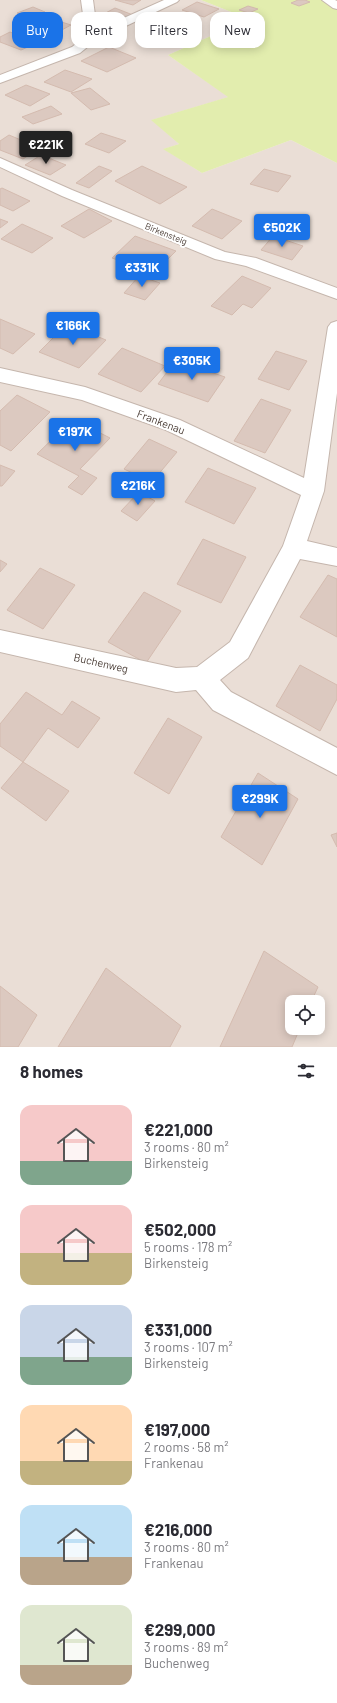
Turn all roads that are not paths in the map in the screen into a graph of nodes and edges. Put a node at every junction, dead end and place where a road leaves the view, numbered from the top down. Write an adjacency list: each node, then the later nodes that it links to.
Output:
1 (73, 0): 4 (street)
2 (173, 0): 6 (street)
3 (328, 0): 5 (street)
4 (87, 4)
5 (337, 6)
6 (127, 21)
7 (78, 48): 8 (street)
8 (0, 79)
9 (0, 162): 10 (street, Birkensteig)
10 (337, 294)
11 (337, 327): 13 (street)
12 (0, 374): 13 (street, Frankenau)
13 (313, 491): 14 (street)
14 (294, 548): 15 (street); 17 (street)
15 (337, 557)
16 (0, 641): 17 (street, Buchenweg)
17 (202, 678): 18 (street)
18 (337, 762)

